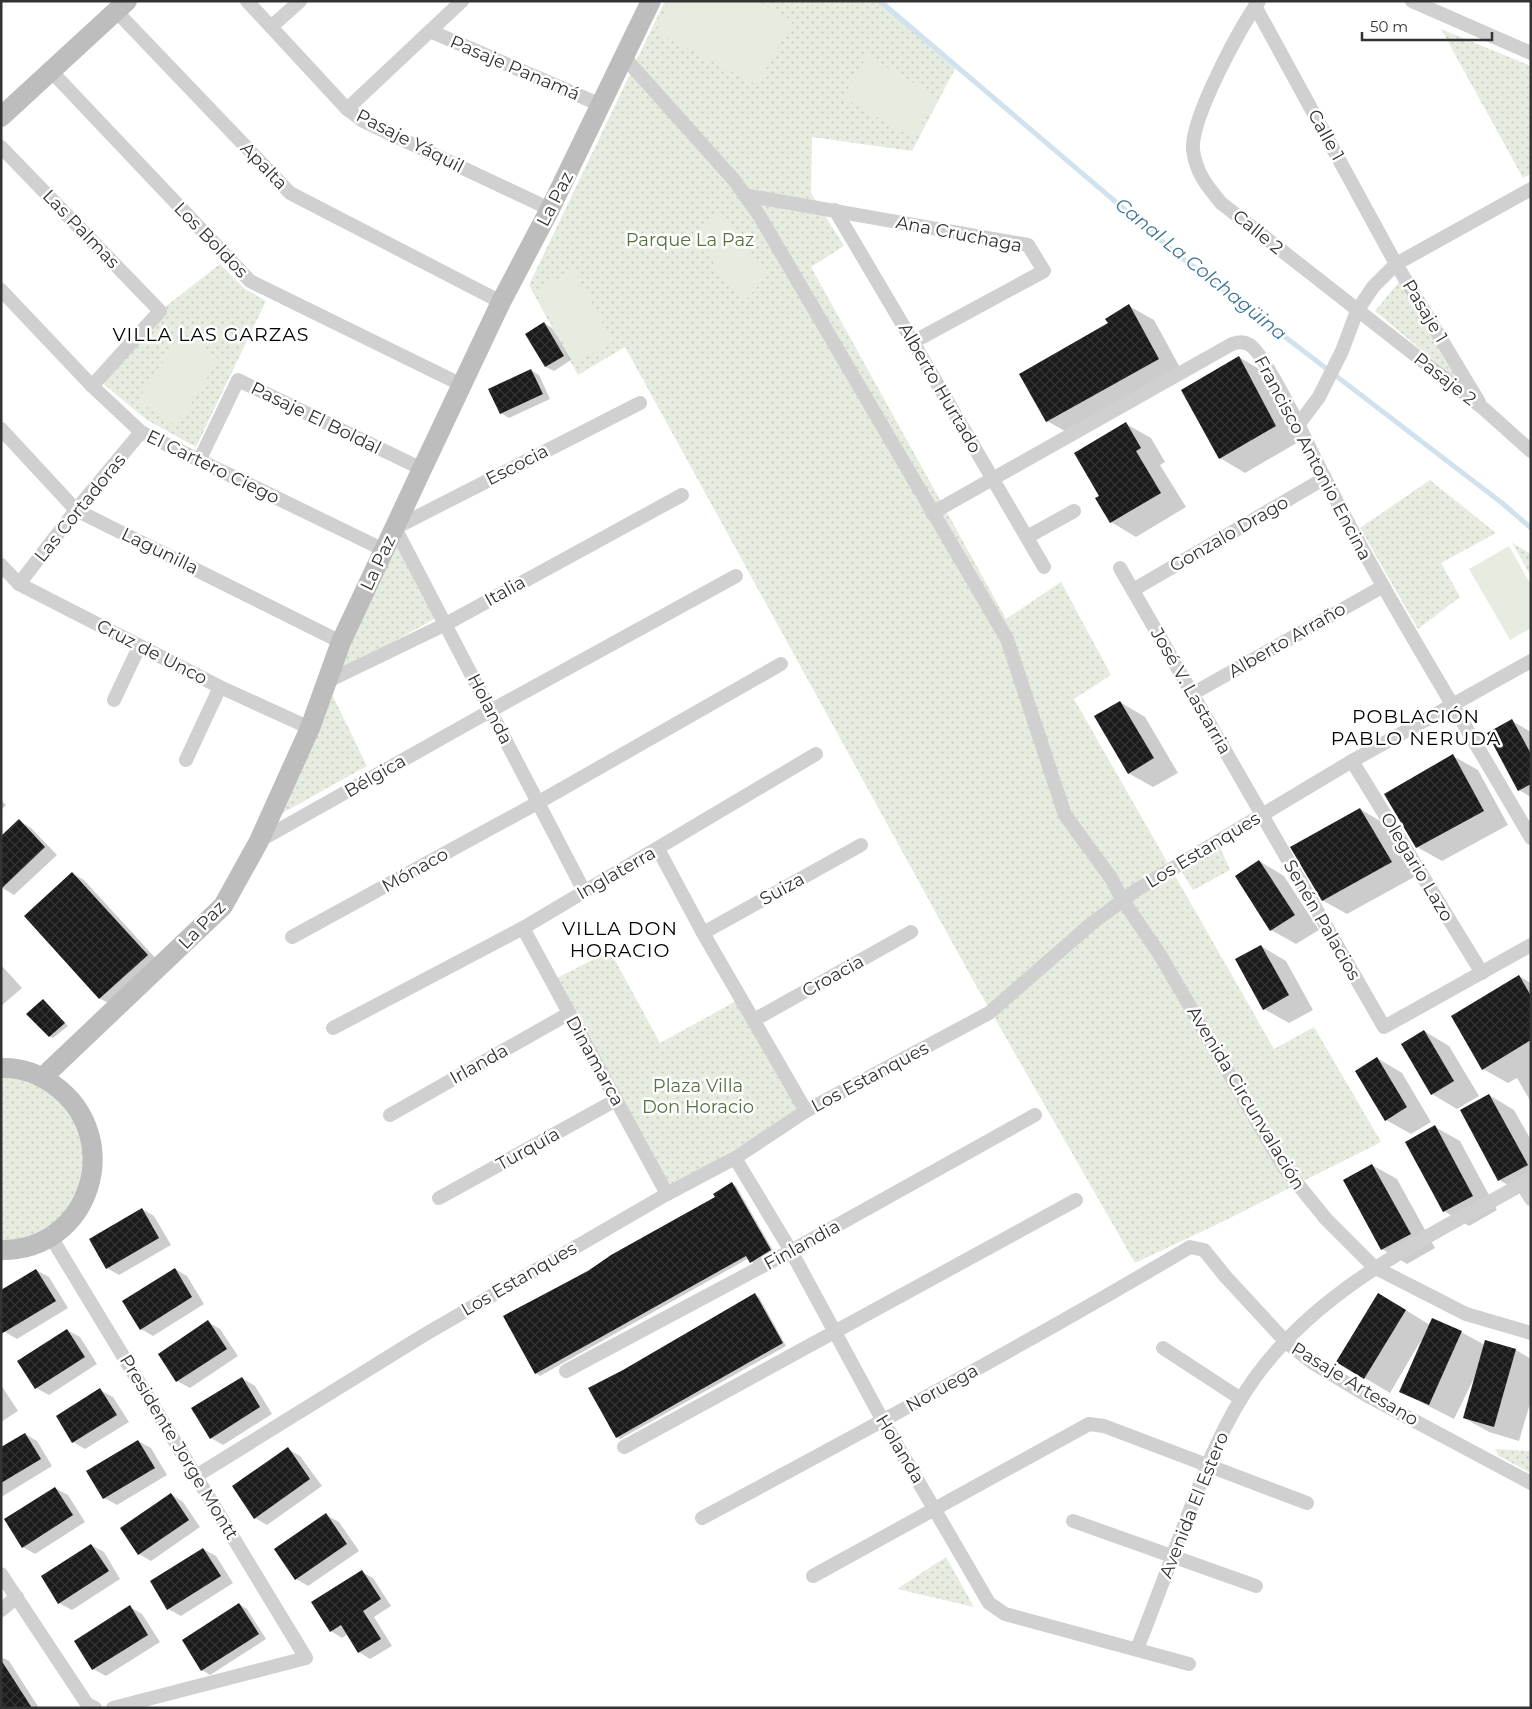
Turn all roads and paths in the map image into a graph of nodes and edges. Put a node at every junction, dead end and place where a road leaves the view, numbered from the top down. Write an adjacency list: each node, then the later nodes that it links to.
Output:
1 (247, 1): 8 (street, Pasaje Yáquil)
2 (300, 1): 8 (street)
3 (462, 1): 9 (street)
4 (651, 1): 11 (street, La Paz)
5 (1412, 1): 10 (street)
6 (1257, 4): 21 (street, Calle 1); 24 (street, Calle 2)
7 (122, 6): 12 (street); 23 (street, Apalta)
8 (271, 27): 14 (street, Pasaje Yáquil)
9 (430, 32): 13 (street, Pasaje Panamá); 14 (street)
10 (1531, 53)
11 (624, 57): 13 (street, La Paz); 18 (street, Avenida Circunvalación)
12 (51, 71): 15 (street); 26 (street, Los Boldos)
13 (601, 105): 19 (street, La Paz)
14 (348, 109): 19 (street, Pasaje Yáquil)
15 (1, 117)
16 (1, 147): 27 (street, Las Palmas)
17 (1531, 189): 21 (street)
18 (744, 195): 20 (street); 41 (street, Avenida Circunvalación)
19 (550, 209): 23 (street, La Paz)
20 (835, 210): 25 (street, Alberto Hurtado); 25 (street, Ana Cruchaga)
21 (1396, 264): 24 (street); 29 (street, Pasaje 1)
22 (1, 290): 27 (street, El Cartero Ciego)
23 (501, 302): 26 (street, La Paz)
24 (1356, 311): 29 (street, Pasaje 2); 30 (street)
25 (914, 342): 37 (street, Alberto Hurtado)
26 (462, 385): 35 (street, La Paz)
27 (92, 386): 32 (street, El Cartero Ciego)
28 (640, 403): 42 (street, Escocia)
29 (1484, 409): 33 (street, Pasaje 2)
30 (1298, 425): 36 (street, Francisco Antonio Encina); 37 (street, Francisco Antonio Encina)
31 (1, 430): 39 (street, Lagunilla)
32 (141, 432): 34 (street, El Cartero Ciego); 39 (street, Las Cortadoras)
33 (1531, 451)
34 (199, 461): 35 (street, Pasaje El Boldal); 44 (street, El Cartero Ciego)
35 (422, 469): 42 (street, La Paz)
36 (1325, 478): 50 (street, Francisco Antonio Encina); 51 (street, Gonzalo Drago)
37 (994, 480): 41 (street, Francisco Antonio Encina); 43 (street, Alberto Hurtado)
38 (682, 495): 52 (street, Italia)
39 (76, 510): 49 (street, Las Cortadoras); 53 (street, Lagunilla)
40 (1074, 511): 43 (street)
41 (932, 513): 74 (street, Avenida Circunvalación)
42 (395, 528): 44 (street, La Paz); 52 (street, Holanda)
43 (1027, 537): 46 (street, Alberto Hurtado)
44 (384, 550): 53 (street, La Paz)
45 (1, 565): 49 (street, Cruz de Unco)
46 (1044, 567)
47 (1120, 568): 51 (street, José V. Lastarria)
48 (736, 576): 62 (street, Bélgica)
49 (19, 584): 54 (street, Cruz de Unco)
50 (1382, 587): 59 (street, Alberto Arraño); 61 (street, Francisco Antonio Encina)
51 (1134, 590): 59 (street, José V. Lastarria)
52 (446, 624): 57 (street, Italia); 62 (street, Holanda)
53 (341, 642): 57 (street, La Paz)
54 (140, 647): 58 (street, Cruz de Unco); 60 (street)
55 (1531, 661): 61 (street, Los Estanques)
56 (781, 664): 67 (street, Mónaco)
57 (326, 682): 63 (street, La Paz)
58 (220, 687): 63 (street, Cruz de Unco); 65 (street)
59 (1192, 694): 68 (street, José V. Lastarria)
60 (114, 700)
61 (1453, 704): 66 (street, Los Estanques); 69 (street, Francisco Antonio Encina)
62 (490, 711): 67 (street, Holanda); 70 (street, Bélgica)
63 (310, 728): 70 (street, La Paz)
64 (816, 754): 72 (street, Inglaterra)
65 (186, 760)
66 (1352, 761): 68 (street, Los Estanques); 80 (street, Olegario Lazo)
67 (538, 802): 73 (street, Holanda); 78 (street, Mónaco)
68 (1261, 814): 74 (street, Los Estanques); 80 (street, Senén Palacios)
69 (1531, 838)
70 (259, 842): 85 (street, La Paz)
71 (861, 845): 77 (street, Suiza)
72 (658, 849): 73 (street, Inglaterra); 77 (street)
73 (584, 891): 75 (street, Inglaterra)
74 (1122, 900): 87 (street, Los Estanques); 99 (street, Avenida Circunvalación)
75 (523, 928): 81 (street, Dinamarca); 83 (street, Inglaterra)
76 (911, 932): 82 (street, Croacia)
77 (703, 933): 82 (street)
78 (292, 937)
79 (1531, 945): 80 (street)
80 (1482, 973)
81 (568, 1014): 86 (street, Dinamarca); 88 (street, Irlanda)
82 (754, 1020): 87 (street)
83 (334, 1028)
84 (1, 1068): 85 (street)
85 (43, 1077): 96 (street)
86 (616, 1100): 92 (street, Dinamarca); 93 (street, Turquía)
87 (806, 1111): 90 (street, Los Estanques)
88 (390, 1115)
89 (1035, 1115): 98 (street, Finlandia)
90 (735, 1158): 92 (street, Los Estanques); 98 (street, Holanda)
91 (1526, 1181): 94 (street); 99 (street, Avenida El Estero)
92 (668, 1194): 110 (street, Los Estanques)
93 (439, 1198)
94 (1531, 1199)
95 (1076, 1200): 101 (street)
96 (51, 1237): 97 (street); 110 (street, Presidente Jorge Montt)
97 (1, 1250)
98 (791, 1251): 101 (street, Holanda); 105 (street, Finlandia)
99 (1374, 1268): 102 (street, Avenida Circunvalación); 103 (street, Avenida El Estero)
100 (1102, 1300): 103 (street, Pasaje Artesano); 107 (street, Noruega)
101 (834, 1333): 107 (street, Holanda); 108 (street)
102 (1531, 1333)
103 (1286, 1342): 106 (street, Avenida El Estero); 111 (street, Pasaje Artesano)
104 (1163, 1348): 106 (street)
105 (566, 1371)
106 (1241, 1398): 109 (street, Avenida El Estero)
107 (883, 1421): 113 (street, Holanda); 114 (street, Noruega)
108 (624, 1447)
109 (1207, 1465): 112 (street); 113 (street); 116 (street, Avenida El Estero)
110 (196, 1476): 125 (street, Presidente Jorge Montt)
111 (1531, 1483)
112 (1307, 1503)
113 (936, 1510): 118 (street); 122 (street, Holanda)
114 (702, 1518)
115 (1073, 1521): 116 (street)
116 (1172, 1556): 119 (street); 122 (street, Avenida El Estero)
117 (1, 1574): 120 (street)
118 (813, 1576)
119 (1256, 1586)
120 (17, 1597): 121 (street); 124 (street)
121 (1, 1610)
122 (1137, 1649): 123 (street, Holanda)
123 (1189, 1664)
124 (95, 1708)
125 (113, 1708)

